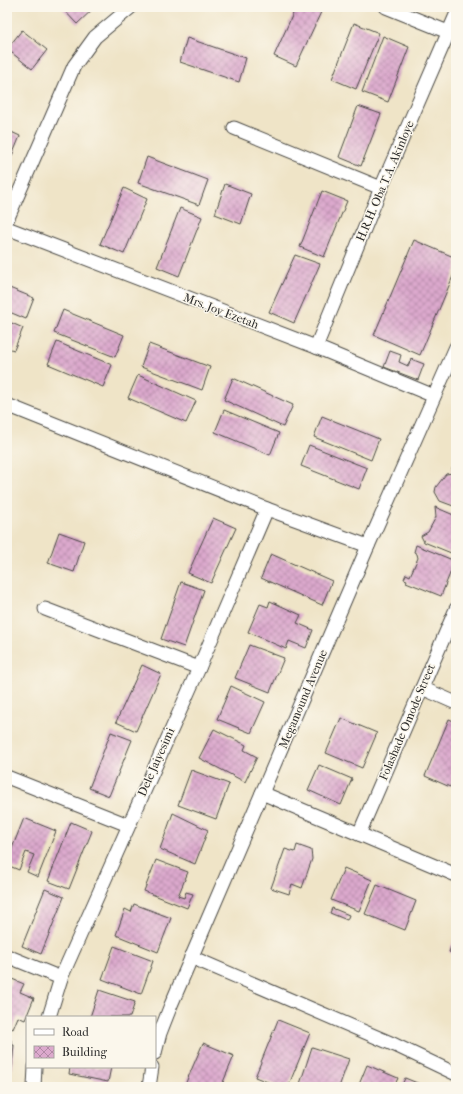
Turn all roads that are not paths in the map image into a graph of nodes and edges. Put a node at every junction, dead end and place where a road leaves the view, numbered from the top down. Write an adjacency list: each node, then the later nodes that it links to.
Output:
1 (131, 7): 7 (street)
2 (386, 7): 4 (street)
3 (456, 15): 4 (street, H.R.H. Oba T.A. Akinloye)
4 (448, 32): 6 (street, H.R.H. Oba T.A. Akinloye)
5 (234, 128): 6 (street)
6 (381, 188): 9 (street, H.R.H. Oba T.A. Akinloye)
7 (7, 220)
8 (7, 228): 9 (street, Mrs. Joy Ezetah)
9 (316, 347): 11 (street, Mrs. Joy Ezetah)
10 (456, 347): 11 (street, Megamound Avenue)
11 (434, 396): 14 (street, Megamound Avenue)
12 (7, 405): 13 (street)
13 (267, 509): 14 (street); 17 (street, Dele Jaiyesimi)
14 (368, 546): 21 (street, Megamound Avenue)
15 (45, 609): 17 (street)
16 (456, 609): 18 (street, Folashade Omode Street)
17 (199, 668): 22 (street, Dele Jaiyesimi)
18 (422, 688): 19 (street); 23 (street, Folashade Omode Street)
19 (456, 702)
20 (7, 777): 22 (street)
21 (262, 793): 23 (street); 26 (street, Megamound Avenue)
22 (128, 825): 27 (street, Dele Jaiyesimi)
23 (359, 834): 24 (street)
24 (456, 875)
25 (7, 956): 27 (street)
26 (191, 957): 29 (street, Megamound Avenue); 32 (street)
27 (61, 978): 28 (street, Dele Jaiyesimi)
28 (49, 1016)
29 (156, 1049)
30 (35, 1068): 33 (street)
31 (152, 1068): 34 (street)
32 (456, 1074)
33 (34, 1087)
34 (149, 1087)

